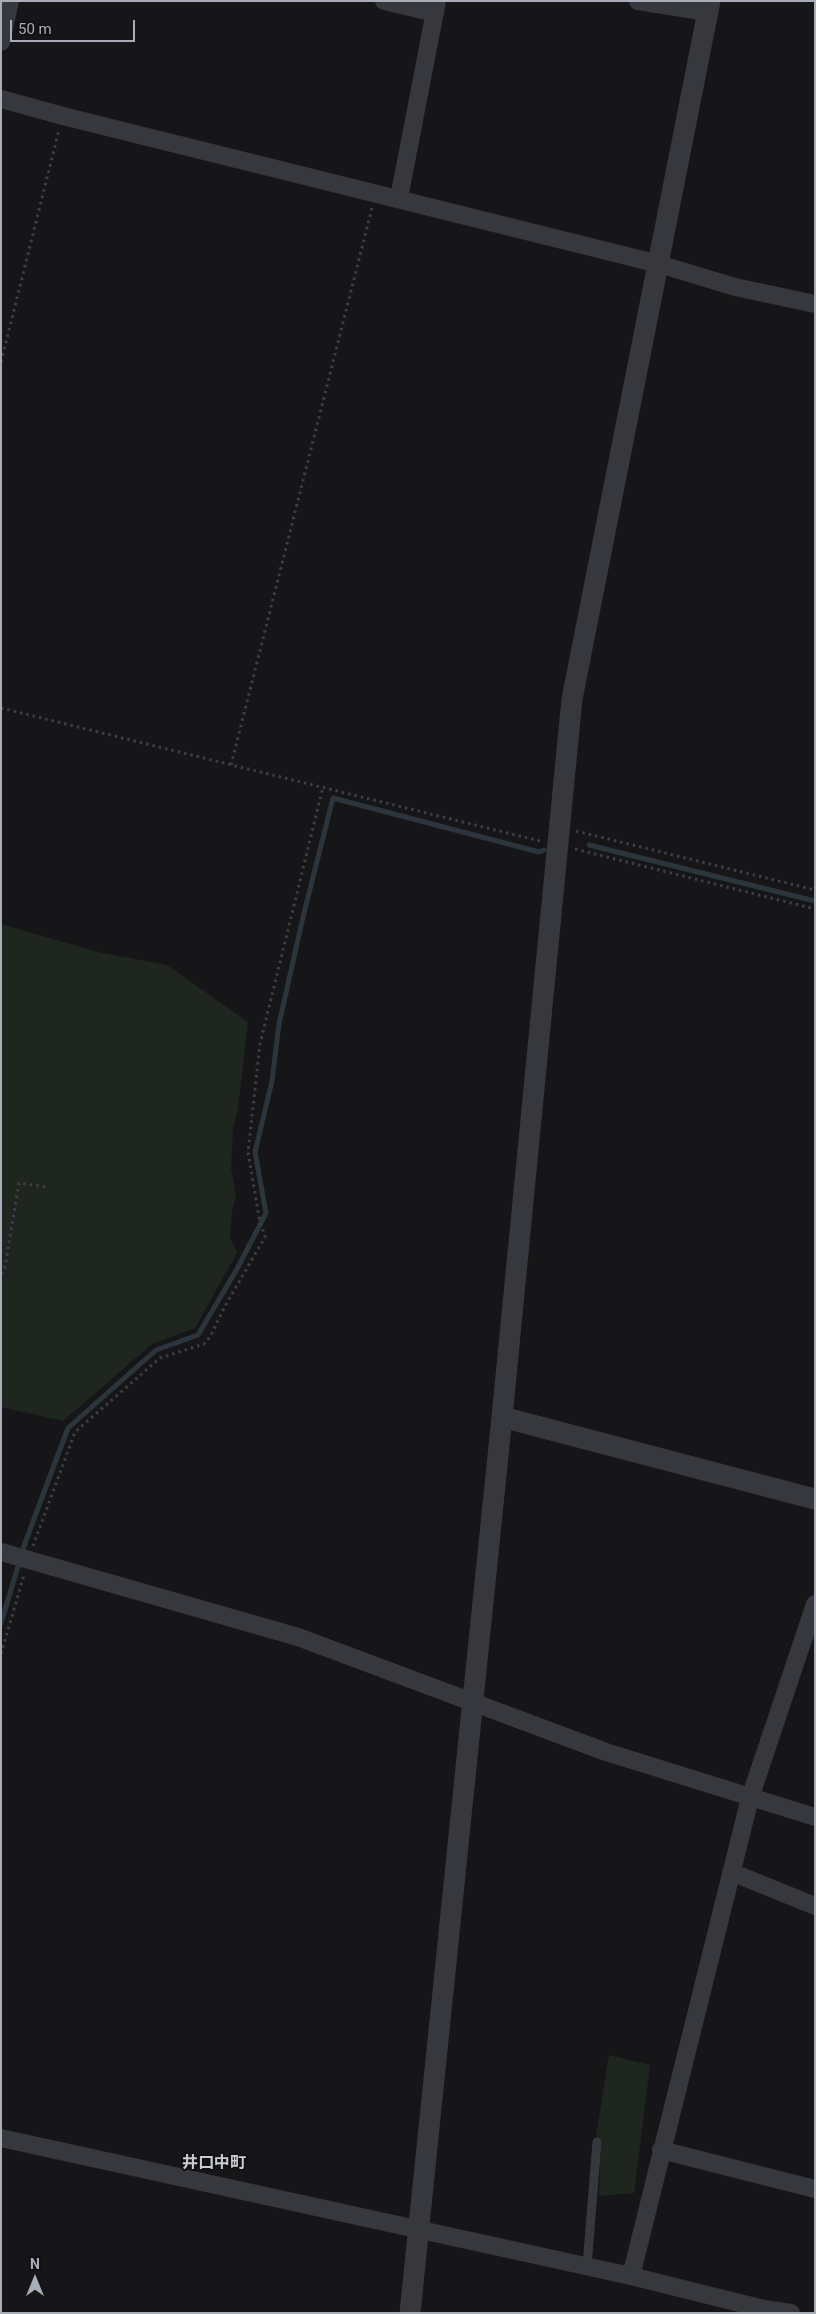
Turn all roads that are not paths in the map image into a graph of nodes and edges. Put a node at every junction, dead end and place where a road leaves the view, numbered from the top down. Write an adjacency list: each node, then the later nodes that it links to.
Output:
1 (10, 1): 6 (street)
2 (384, 1): 4 (street)
3 (638, 1): 5 (street)
4 (436, 7): 8 (street)
5 (709, 7): 9 (street)
6 (1, 42)
7 (1, 99): 8 (street)
8 (399, 198): 9 (street)
9 (659, 264): 10 (street); 11 (street)
10 (815, 304)
11 (502, 1416): 12 (street); 15 (street)
12 (815, 1499)
13 (17, 1557): 15 (street)
14 (815, 1604): 16 (street)
15 (472, 1702): 16 (street); 24 (street)
16 (750, 1798): 17 (street); 18 (street)
17 (815, 1817)
18 (731, 1872): 19 (street); 22 (street)
19 (815, 1906)
20 (1, 2138): 24 (street)
21 (597, 2142): 25 (lane)
22 (662, 2150): 23 (street); 26 (street)
23 (815, 2189)
24 (418, 2229): 25 (street); 28 (street)
25 (587, 2266): 26 (street)
26 (631, 2276): 27 (street)
27 (764, 2311): 29 (street)
28 (410, 2313)
29 (792, 2313)

